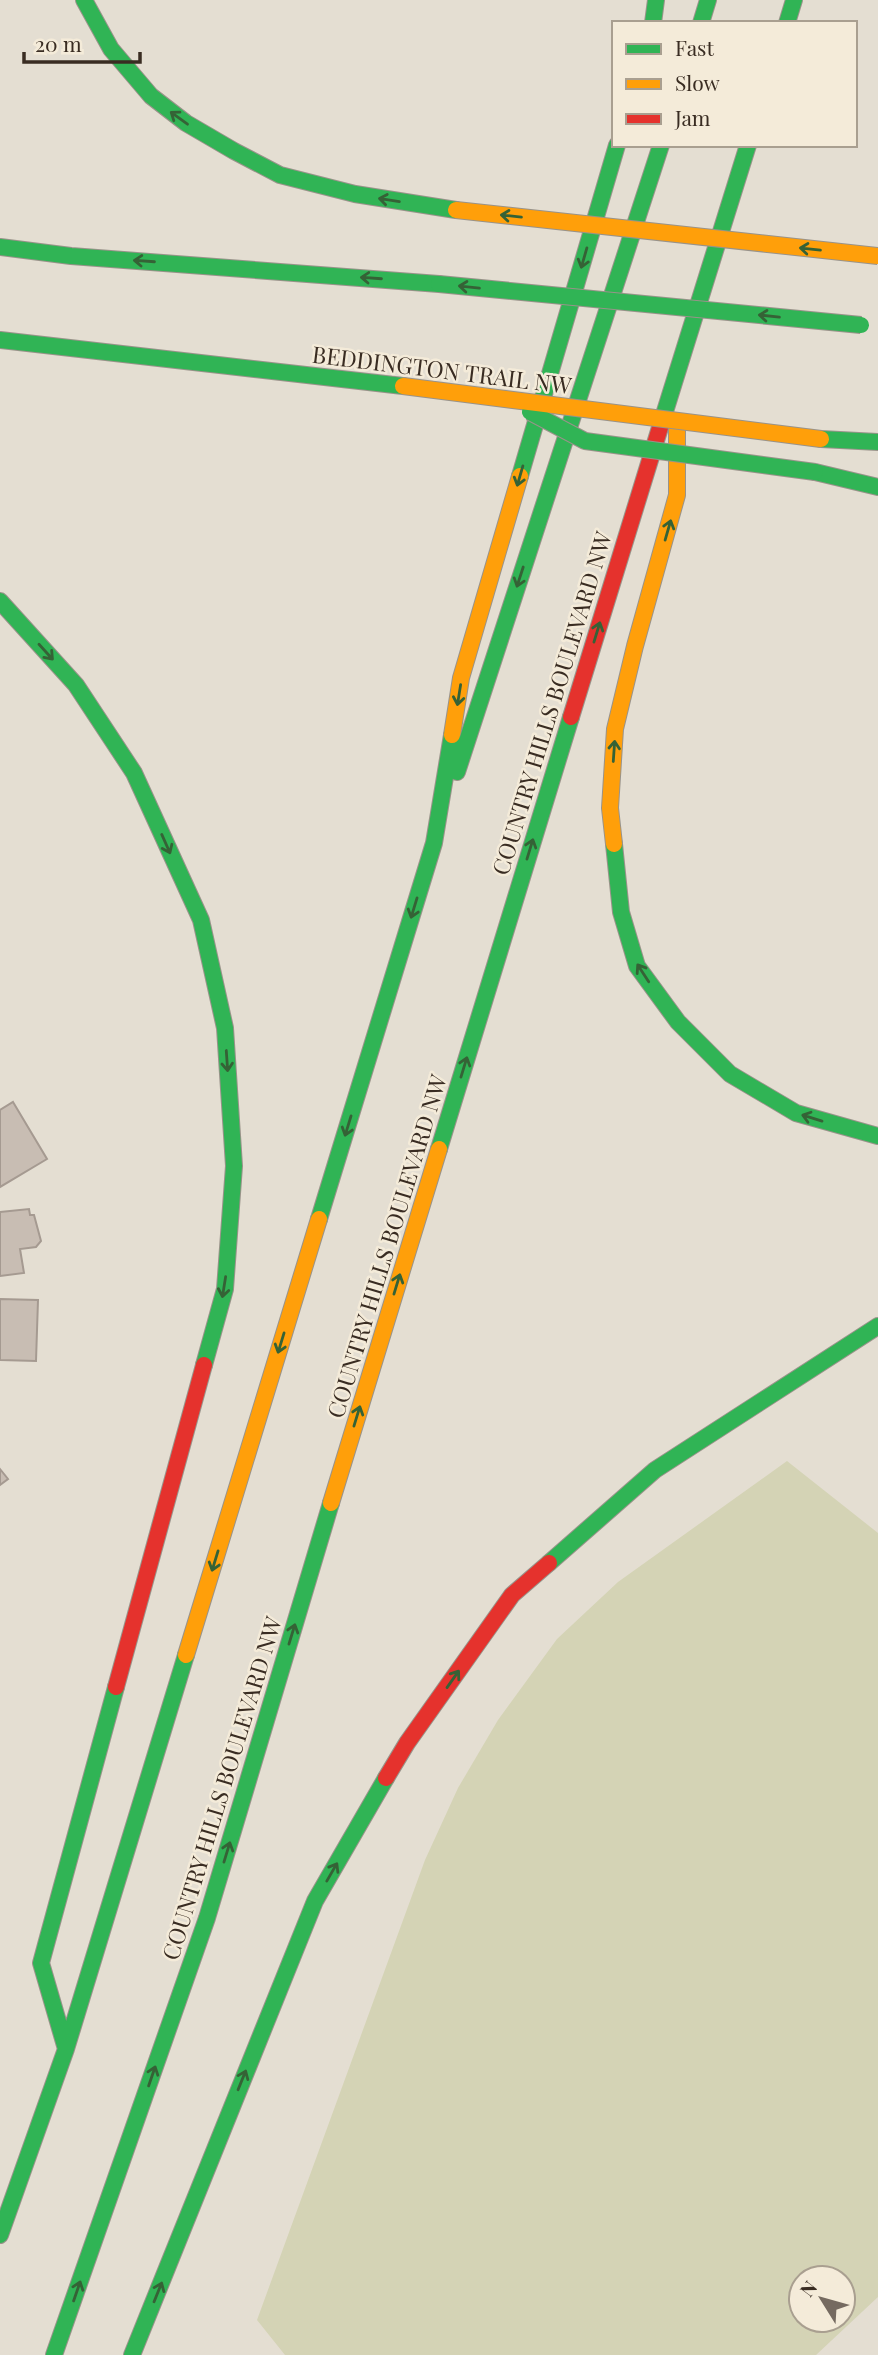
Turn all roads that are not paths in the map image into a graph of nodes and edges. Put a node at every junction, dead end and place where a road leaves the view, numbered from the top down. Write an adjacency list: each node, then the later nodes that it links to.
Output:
1 (84, 0): 12 (main road, one-way to 1, bridge)
2 (656, 0): 5 (main road)
3 (708, 0): 6 (main road)
4 (794, 0): 7 (main road)
5 (653, 21)
6 (702, 21)
7 (788, 21)
8 (616, 147): 22 (main road, one-way to 22)
9 (660, 147): 22 (main road, one-way to 22)
10 (747, 147): 17 (main road, COUNTRY HILLS BOULEVARD NW)
11 (0, 247): 14 (main road, one-way to 11, bridge)
12 (878, 256)
13 (0, 321): 16 (main road)
14 (878, 327)
15 (0, 340): 16 (main road, BEDDINGTON TRAIL NW)
16 (21, 342): 18 (main road, BEDDINGTON TRAIL NW, bridge)
17 (677, 371): 23 (main road, one-way to 17); 27 (main road, COUNTRY HILLS BOULEVARD NW, one-way to 17)
18 (506, 400): 19 (main road, BEDDINGTON TRAIL NW, bridge); 20 (main road, bridge)
19 (878, 442)
20 (878, 487)
21 (0, 601): 25 (main road, one-way to 25)
22 (434, 843): 25 (main road, one-way to 25)
23 (878, 1136)
24 (878, 1326): 28 (main road, one-way to 24)
25 (66, 2049): 26 (main road)
26 (0, 2235)
27 (54, 2355)
28 (132, 2355)

